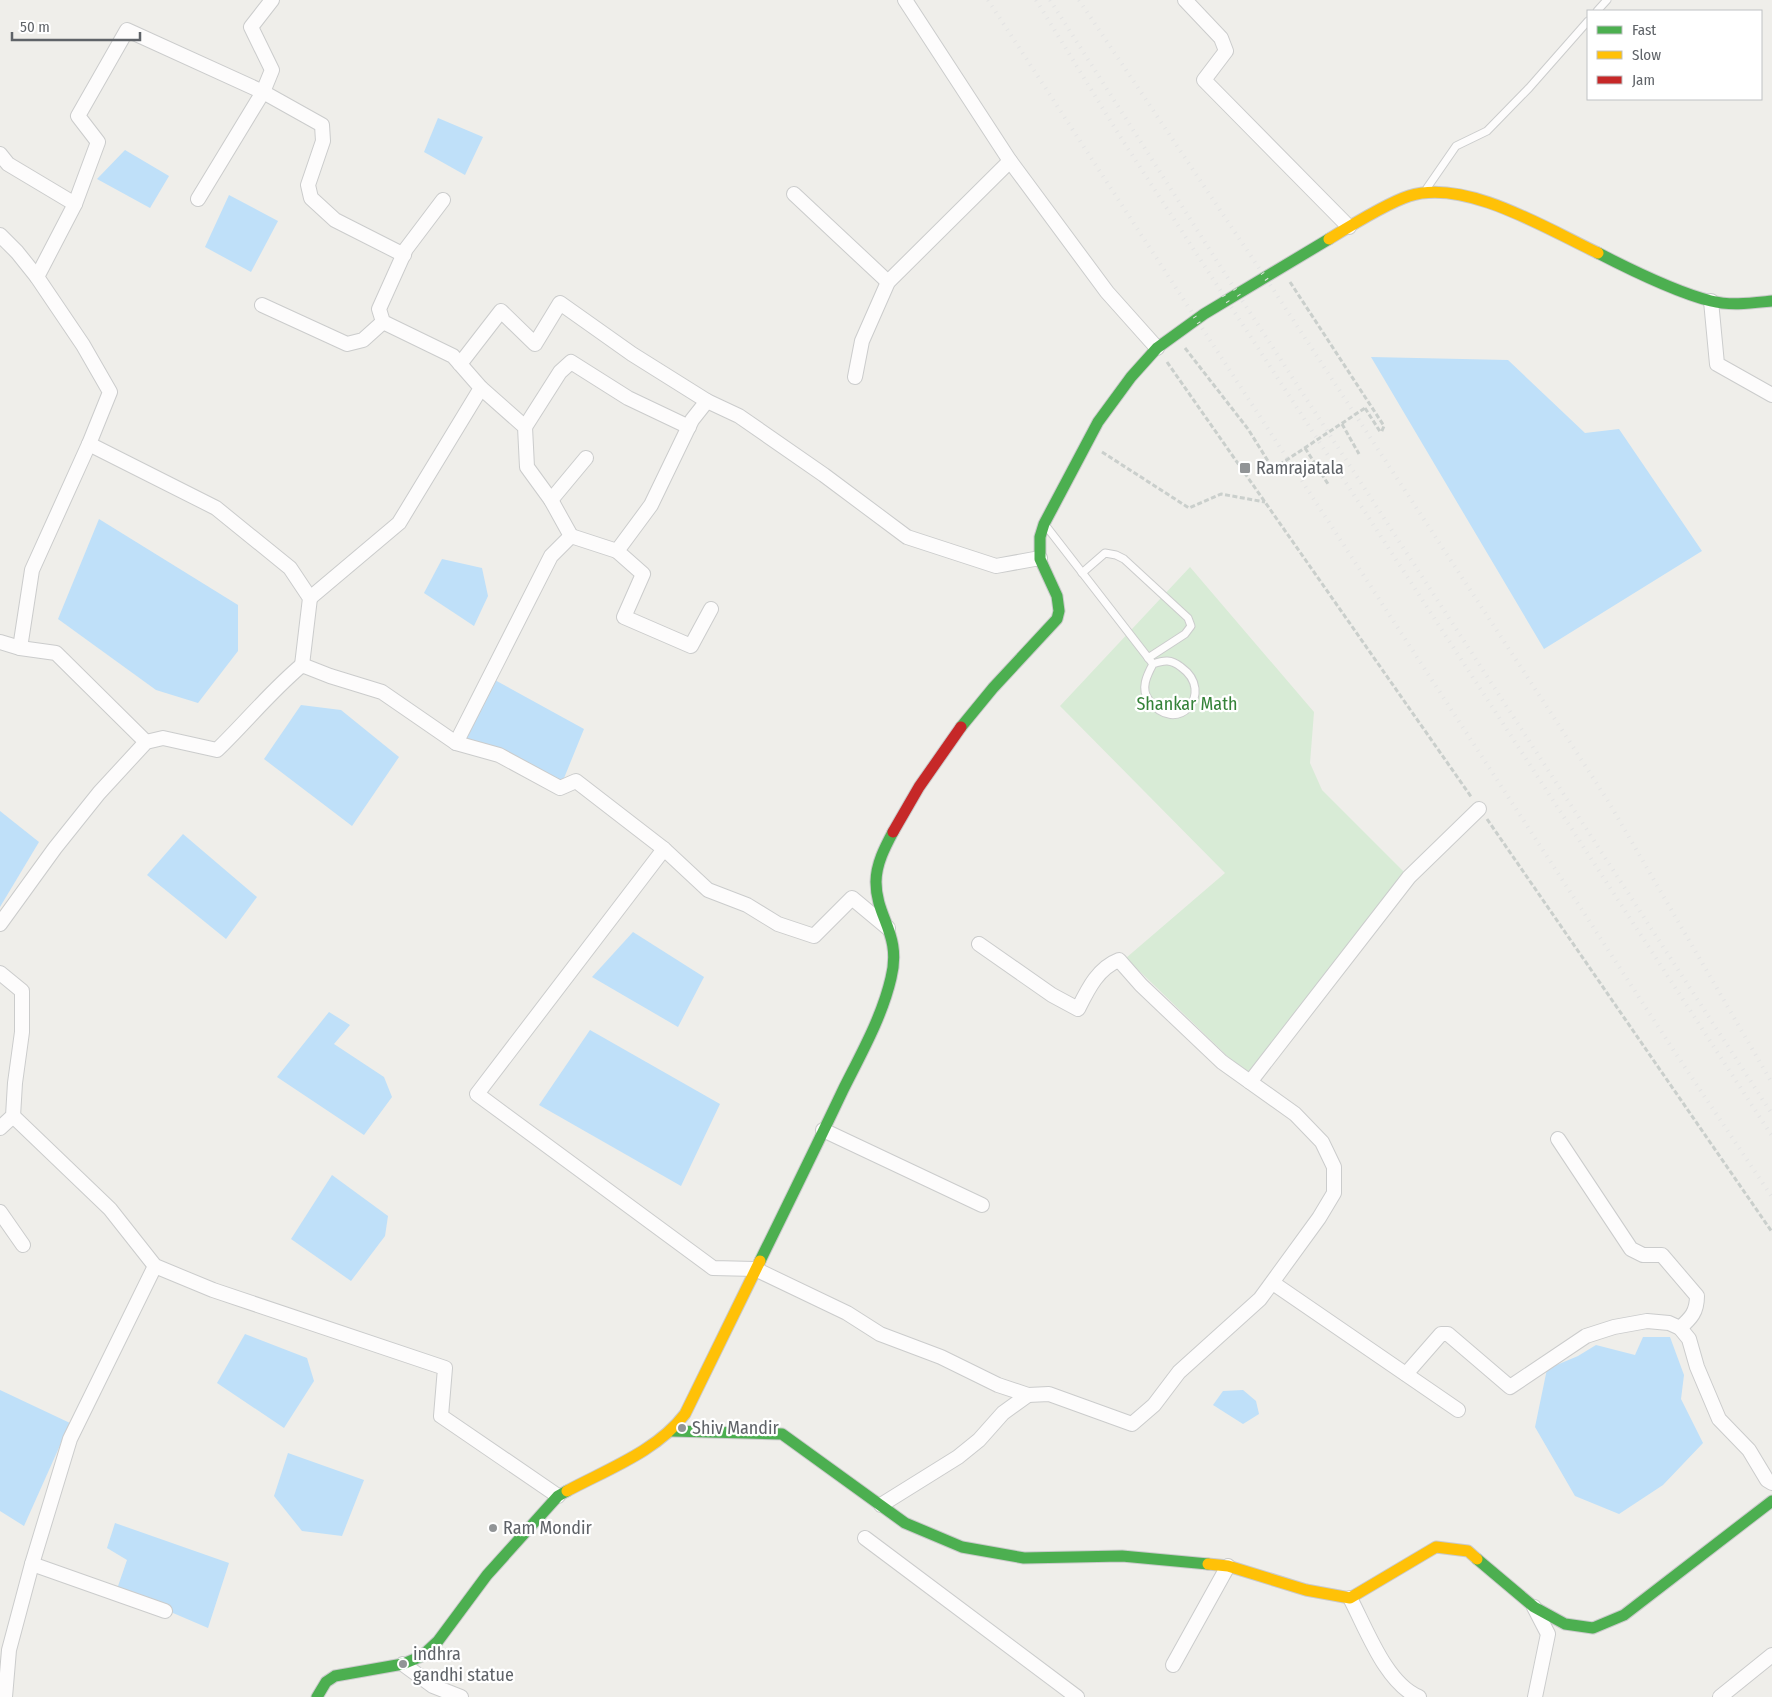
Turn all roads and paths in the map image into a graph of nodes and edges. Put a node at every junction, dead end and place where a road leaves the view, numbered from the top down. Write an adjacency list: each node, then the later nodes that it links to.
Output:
1 (272, 0): 7 (street)
2 (905, 0): 9 (street)
3 (1185, 0): 15 (street)
4 (1607, 0): 5 (lane)
5 (1598, 10)
6 (1587, 22): 10 (lane)
7 (262, 92): 12 (street); 14 (street); 17 (street)
8 (0, 154): 14 (street)
9 (1010, 161): 20 (street); 26 (street)
10 (1423, 193): 15 (main road); 22 (main road)
11 (794, 194): 20 (street)
12 (198, 199)
13 (443, 200): 17 (street)
14 (75, 204): 19 (street)
15 (1349, 226): 18 (main road)
16 (0, 235): 19 (street)
17 (404, 255): 24 (street)
18 (1281, 269): 25 (main road); 32 (path, bridge)
19 (37, 277): 36 (street)
20 (888, 282): 28 (street)
21 (1772, 300): 22 (main road)
22 (1711, 301): 30 (street)
23 (262, 305): 24 (street)
24 (383, 322): 27 (street)
25 (1175, 336): 26 (main road); 37 (path, bridge)
26 (1157, 348): 35 (main road); 42 (path)
27 (460, 364): 29 (street); 31 (street)
28 (855, 376)
29 (481, 388): 33 (street); 48 (street)
30 (1772, 395)
31 (707, 401): 34 (street); 46 (street)
32 (1342, 424): 37 (path, bridge); 38 (path)
33 (525, 427): 34 (street); 41 (street)
34 (689, 427): 45 (street)
35 (1087, 442): 42 (path); 43 (main road)
36 (90, 444): 48 (street); 51 (street)
37 (1305, 448): 40 (path)
38 (1359, 454)
39 (586, 458): 41 (street)
40 (1328, 484)
41 (551, 500): 44 (street)
42 (1265, 502): 56 (path)
43 (1044, 524): 46 (main road); 47 (lane)
44 (571, 536): 45 (street); 55 (street)
45 (617, 551): 49 (street)
46 (1040, 558): 59 (main road)
47 (1082, 573): 52 (lane); 52 (lane)
48 (310, 598): 53 (street)
49 (711, 609)
50 (0, 642): 51 (street)
51 (20, 648): 54 (street)
52 (1150, 661): 52 (lane)
53 (302, 665): 54 (street); 55 (street)
54 (146, 742): 58 (street)
55 (456, 743): 57 (street)
56 (1480, 809): 62 (street); 69 (path)
57 (664, 849): 59 (street); 72 (street)
58 (0, 924)
59 (890, 930): 65 (main road)
60 (979, 944): 62 (street)
61 (0, 973): 63 (street)
62 (1250, 1082): 73 (street)
63 (14, 1116): 64 (street); 71 (street)
64 (0, 1128)
65 (823, 1130): 67 (street); 72 (main road)
66 (1558, 1139): 74 (street)
67 (982, 1205)
68 (0, 1212): 70 (street)
69 (1772, 1232)
70 (24, 1245)
71 (155, 1266): 80 (street); 84 (street)
72 (755, 1269): 76 (street); 78 (main road)
73 (1273, 1283): 75 (street); 76 (street)
74 (1680, 1328): 75 (street); 79 (street)
75 (1406, 1374): 77 (street)
76 (1028, 1395): 82 (street)
77 (1458, 1410)
78 (672, 1431): 80 (main road); 82 (main road)
79 (1772, 1483)
80 (558, 1496): 90 (main road)
81 (1772, 1501): 87 (main road)
82 (881, 1505): 85 (main road)
83 (865, 1538): 95 (street)
84 (32, 1564): 88 (street); 92 (street)
85 (1228, 1566): 86 (main road); 91 (street)
86 (1350, 1598): 87 (main road); 96 (street)
87 (1534, 1607): 97 (street)
88 (165, 1611)
89 (1772, 1655): 98 (street)
90 (403, 1664): 93 (main road); 94 (street)
91 (1173, 1665)
92 (5, 1697)
93 (317, 1697)
94 (461, 1697)
95 (1077, 1697)
96 (1419, 1697)
97 (1535, 1697)
98 (1720, 1697)

